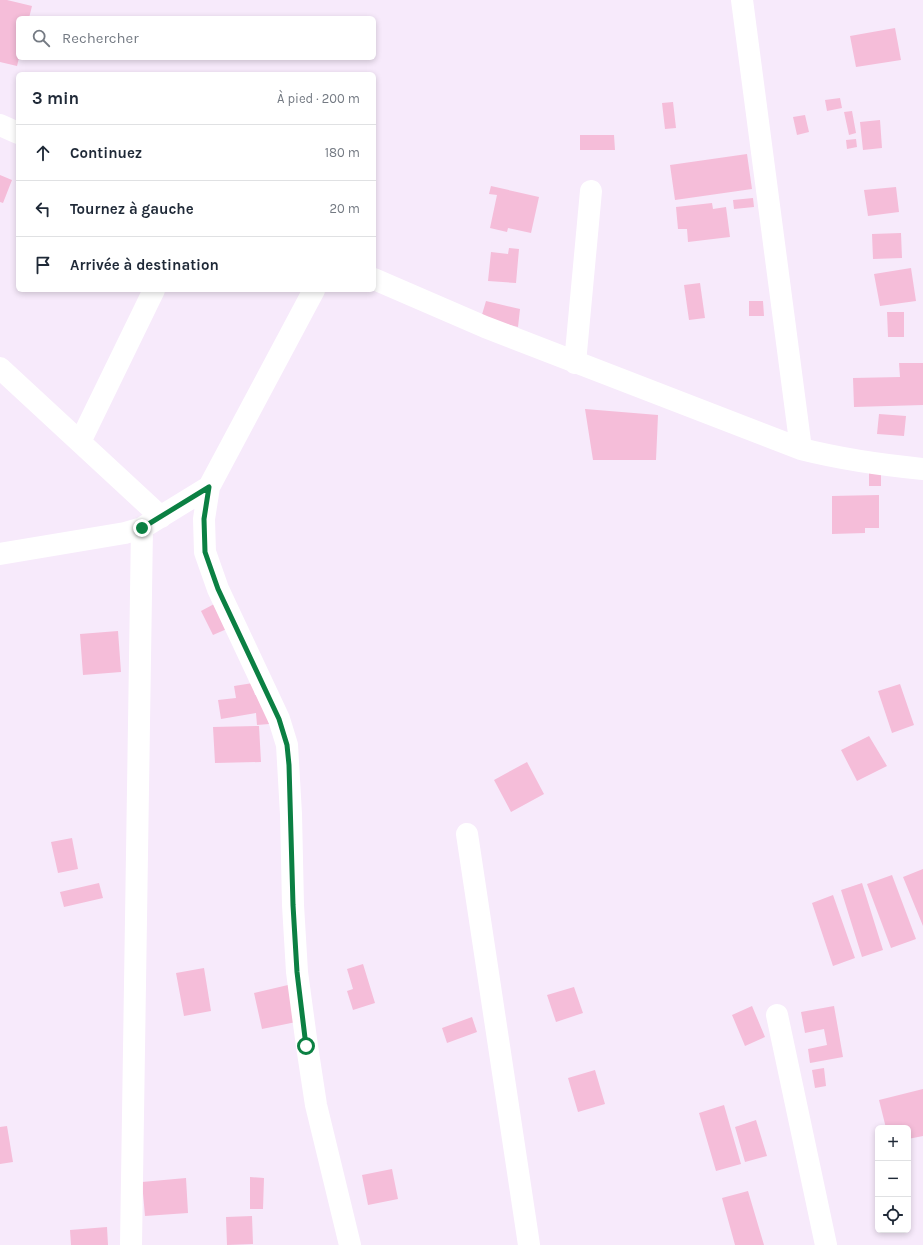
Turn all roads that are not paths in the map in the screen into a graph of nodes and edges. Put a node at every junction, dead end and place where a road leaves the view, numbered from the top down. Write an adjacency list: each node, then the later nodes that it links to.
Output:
1 (742, 0): 11 (street)
2 (0, 126): 3 (street)
3 (16, 132)
4 (590, 191): 8 (street)
5 (376, 280): 8 (street)
6 (153, 292): 10 (street)
7 (313, 292): 13 (street)
8 (575, 363): 11 (street)
9 (0, 368): 10 (street)
10 (80, 442): 14 (street)
11 (800, 449): 12 (street)
12 (923, 469)
13 (209, 487): 14 (street); 20 (street)
14 (161, 517): 15 (street)
15 (142, 528): 16 (street); 19 (street)
16 (0, 554)
17 (468, 834): 21 (street)
18 (777, 1015): 22 (street)
19 (131, 1245)
20 (350, 1245)
21 (529, 1245)
22 (826, 1245)

